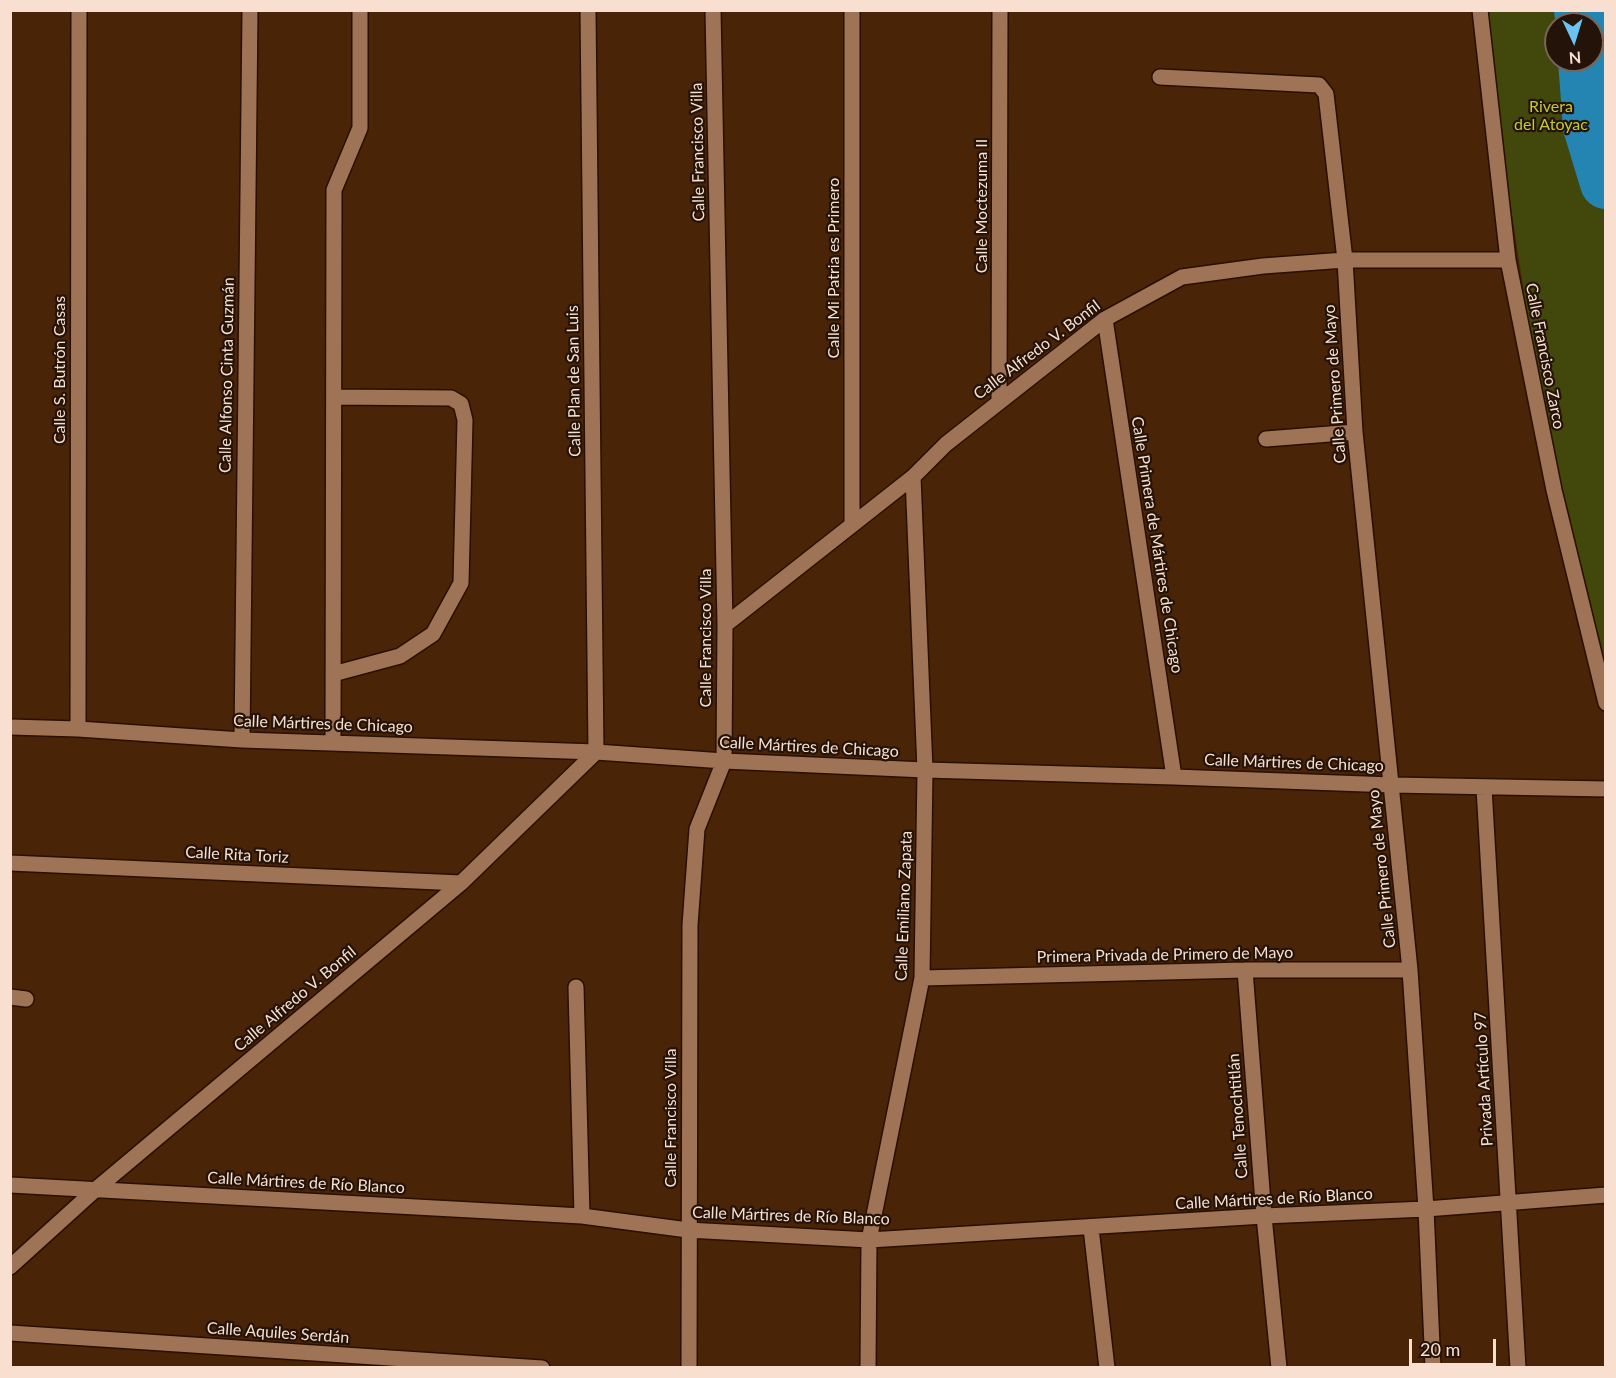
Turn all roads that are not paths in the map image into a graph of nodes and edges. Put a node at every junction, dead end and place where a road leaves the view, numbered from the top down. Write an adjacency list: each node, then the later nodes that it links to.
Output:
1 (79, 10): 23 (street, Calle S. Butrón Casas)
2 (250, 10): 24 (street, Calle Alfonso Cinta Guzmán)
3 (360, 10): 13 (street)
4 (588, 10): 26 (street, Calle Plan de San Luis)
5 (713, 10): 19 (street, Calle Francisco Villa)
6 (852, 10): 18 (street, Calle Mi Patria es Primero)
7 (1000, 10): 14 (street, Calle Moctezuma II)
8 (1480, 10): 11 (street, Calle Francisco Zarco)
9 (1160, 77): 10 (street, Calle Primero de Mayo)
10 (1345, 260): 11 (street, Calle Alfredo V. Bonfil); 12 (street, Calle Alfredo V. Bonfil); 15 (street, Calle Primero de Mayo)
11 (1508, 260): 21 (street, Calle Francisco Zarco)
12 (1105, 319): 14 (street, Calle Alfredo V. Bonfil); 29 (street, Calle Primera de Mártires de Chicago)
13 (334, 397): 20 (street); 20 (street)
14 (999, 401): 17 (street, Calle Alfredo V. Bonfil)
15 (1355, 432): 16 (street); 30 (street, Calle Primero de Mayo)
16 (1266, 439)
17 (913, 477): 18 (street, Calle Alfredo V. Bonfil); 28 (street, Calle Emiliano Zapata)
18 (852, 525): 19 (street, Calle Alfredo V. Bonfil)
19 (725, 625): 27 (street, Calle Francisco Villa)
20 (333, 674): 25 (street)
21 (1605, 703)
22 (10, 727): 23 (street, Calle Mártires de Chicago)
23 (78, 729): 24 (street, Calle Mártires de Chicago)
24 (242, 740): 25 (street, Calle Mártires de Chicago)
25 (333, 742): 26 (street, Calle Mártires de Chicago)
26 (596, 752): 27 (street, Calle Mártires de Chicago); 34 (street, Calle Alfredo V. Bonfil)
27 (724, 761): 28 (street, Calle Mártires de Chicago); 49 (street, Calle Francisco Villa)
28 (925, 770): 29 (street, Calle Mártires de Chicago); 37 (street, Calle Emiliano Zapata)
29 (1174, 777): 30 (street, Calle Mártires de Chicago)
30 (1392, 785): 31 (street, Calle Mártires de Chicago); 36 (street, Calle Primero de Mayo)
31 (1484, 788): 32 (street, Calle Mártires de Chicago); 44 (street, Privada Artículo 97)
32 (1605, 789)
33 (10, 863): 34 (street, Calle Rita Toriz)
34 (461, 883): 42 (street, Calle Alfredo V. Bonfil)
35 (1245, 970): 36 (street, Primera Privada de Primero de Mayo); 37 (street, Primera Privada de Primero de Mayo); 47 (street, Calle Tenochtitlán)
36 (1410, 970): 45 (street, Calle Primero de Mayo)
37 (922, 978): 50 (street, Calle Emiliano Zapata)
38 (576, 987): 46 (street)
39 (10, 997): 40 (street)
40 (26, 999)
41 (10, 1185): 42 (street, Calle Mártires de Río Blanco)
42 (95, 1190): 46 (street, Calle Mártires de Río Blanco); 51 (street, Calle Alfredo V. Bonfil)
43 (1605, 1195): 44 (street, Calle Mártires de Río Blanco)
44 (1509, 1203): 45 (street, Calle Mártires de Río Blanco); 59 (street, Privada Artículo 97)
45 (1425, 1209): 47 (street, Calle Mártires de Río Blanco); 58 (street, Calle Primero de Mayo)
46 (582, 1216): 49 (street, Calle Mártires de Río Blanco)
47 (1264, 1216): 48 (street, Calle Mártires de Río Blanco); 57 (street, Calle Tenochtitlán)
48 (1091, 1228): 50 (street, Calle Mártires de Río Blanco); 56 (street)
49 (688, 1230): 50 (street, Calle Mártires de Río Blanco); 54 (street, Calle Francisco Villa)
50 (869, 1240): 55 (street, Calle Emiliano Zapata)
51 (10, 1267)
52 (10, 1334): 53 (street, Calle Aquiles Serdán)
53 (542, 1368)
54 (689, 1368)
55 (868, 1368)
56 (1107, 1368)
57 (1279, 1368)
58 (1433, 1368)
59 (1518, 1368)

